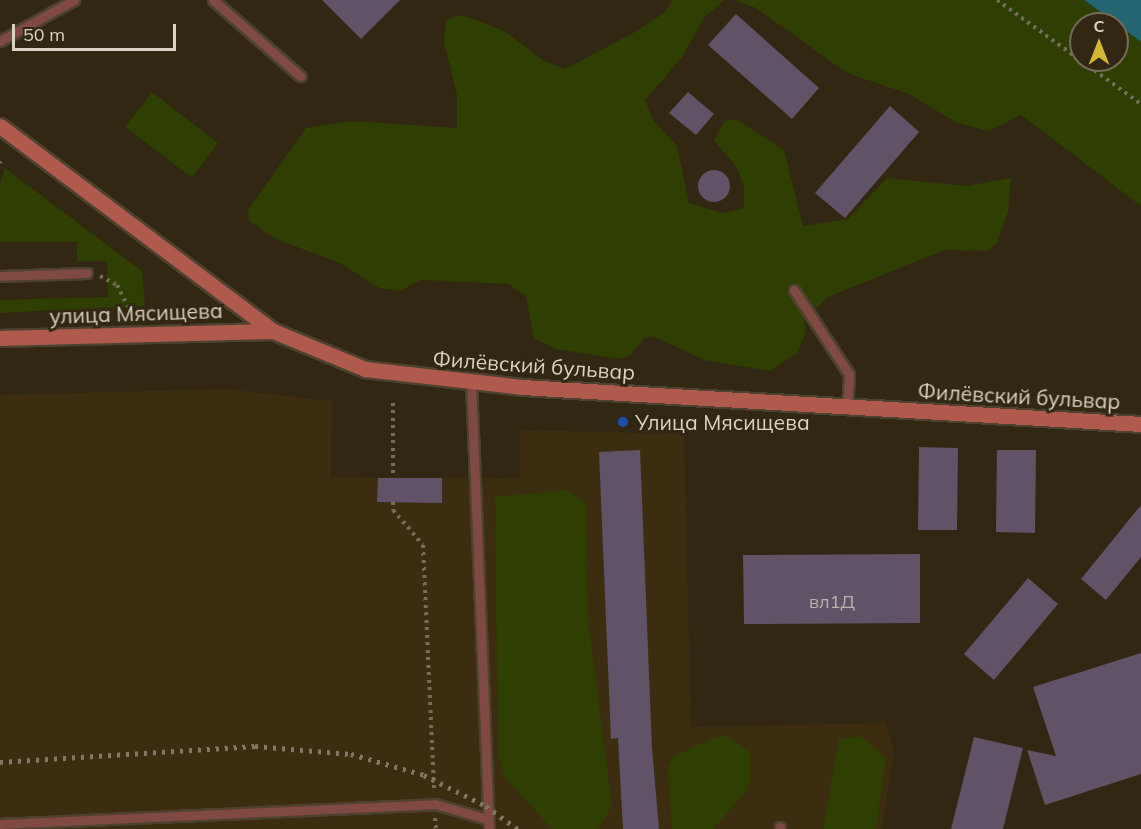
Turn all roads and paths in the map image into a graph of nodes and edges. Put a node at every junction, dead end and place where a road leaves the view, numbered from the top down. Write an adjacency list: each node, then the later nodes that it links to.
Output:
1 (74, 0): 4 (lane)
2 (213, 0): 5 (lane)
3 (997, 0): 6 (path)
4 (0, 41)
5 (300, 76)
6 (1141, 104)
7 (0, 126): 12 (street, Филёвский бульвар)
8 (87, 273): 9 (lane); 11 (path)
9 (0, 276)
10 (794, 290): 16 (lane)
11 (134, 318)
12 (273, 331): 13 (street, улица Мясищева); 14 (street, Филёвский бульвар)
13 (0, 338)
14 (471, 382): 16 (street, Филёвский бульвар); 21 (lane)
15 (393, 403): 18 (path)
16 (848, 408): 17 (street, Филёвский бульвар)
17 (1141, 424)
18 (393, 478)
19 (393, 502): 20 (path)
20 (435, 804): 21 (lane); 22 (lane); 23 (path)
21 (486, 819): 24 (lane)
22 (0, 824)
23 (436, 829)
24 (489, 829)

